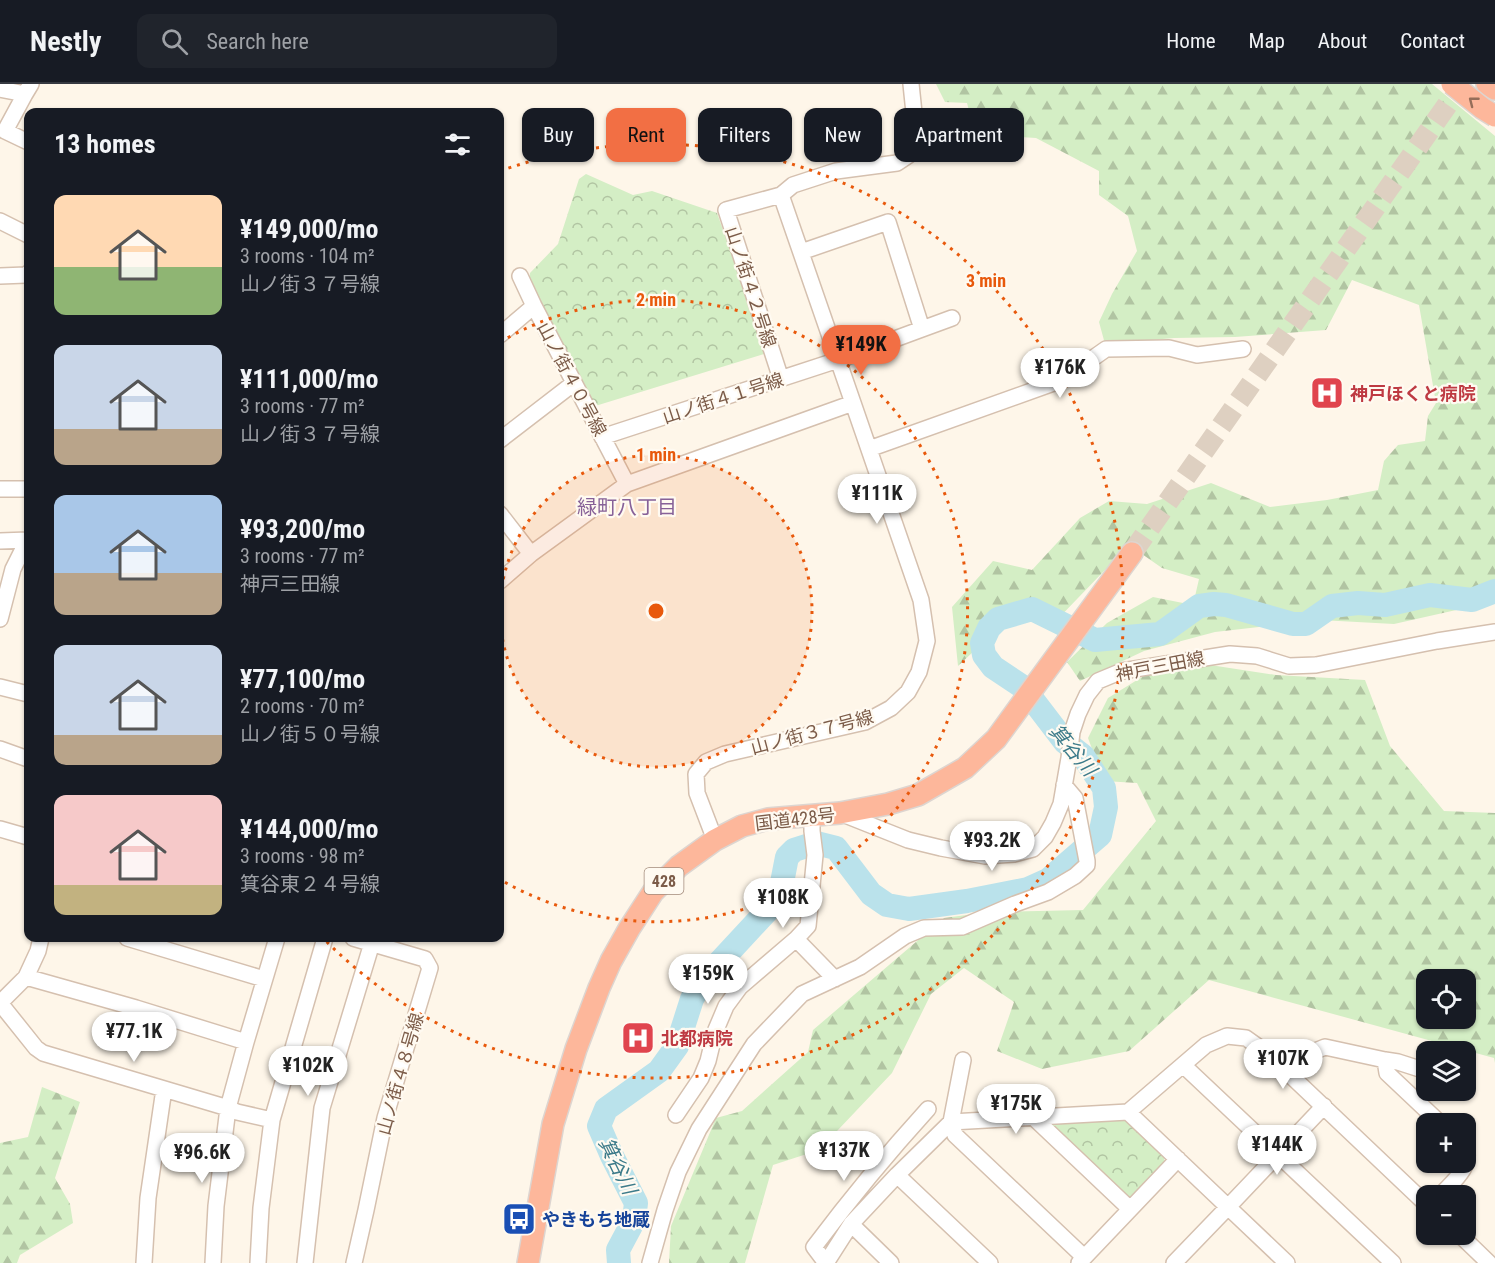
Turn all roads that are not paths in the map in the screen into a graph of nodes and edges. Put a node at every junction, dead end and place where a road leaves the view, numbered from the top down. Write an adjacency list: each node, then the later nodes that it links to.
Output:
1 (911, 84): 10 (street)
2 (1452, 84): 7 (highway, one-way to 2, bridge)
3 (1487, 84): 6 (highway)
4 (0, 89): 5 (street)
5 (28, 89): 8 (street)
6 (1495, 89)
7 (1495, 116)
8 (3, 135): 9 (street)
9 (24, 141)
10 (781, 195): 13 (street); 23 (street, 山ノ街４２号線)
11 (0, 221): 12 (street)
12 (24, 233)
13 (801, 252): 19 (street); 22 (street)
14 (24, 275): 15 (street)
15 (0, 276)
16 (520, 276): 17 (street, 山ノ街４０号線)
17 (534, 306): 20 (street, 山ノ街４０号線); 24 (street, 山ノ街４０号線)
18 (952, 318): 19 (street, 山ノ街４１号線)
19 (922, 329): 22 (street, 山ノ街４１号線)
20 (504, 332)
21 (1243, 349): 28 (street)
22 (838, 360): 23 (street, 山ノ街４１号線); 25 (street, 山ノ街３７号線)
23 (781, 379): 27 (street, 山ノ街４１号線)
24 (574, 382): 26 (street); 27 (street, 山ノ街４０号線)
25 (853, 403): 28 (street, 山ノ街３７号線); 29 (street)
26 (504, 437)
27 (602, 438): 29 (street, 山ノ街４０号線)
28 (869, 449): 51 (street, 山ノ街３７号線)
29 (627, 484): 36 (street)
30 (0, 489): 31 (street)
31 (24, 489)
32 (504, 519): 36 (street)
33 (24, 539): 34 (street)
34 (0, 541)
35 (1132, 553): 47 (highway, 国道428号 / 428)
36 (531, 554): 38 (street)
37 (23, 562): 39 (street)
38 (504, 578)
39 (2, 602): 40 (street)
40 (0, 619)
41 (1495, 632): 46 (street, 神戸三田線)
42 (0, 687): 43 (street)
43 (24, 693)
44 (0, 749): 45 (street)
45 (24, 758)
46 (1064, 784): 47 (street, 神戸三田線); 61 (street)
47 (840, 813): 48 (highway, 国道428号 / 428)
48 (812, 824): 51 (highway, 国道428号 / 428); 52 (street)
49 (0, 829): 50 (street)
50 (24, 836)
51 (715, 840): 96 (highway, 国道428号 / 428)
52 (796, 939): 61 (street); 75 (street)
53 (40, 942): 59 (street)
54 (140, 942): 60 (street)
55 (276, 942): 60 (street)
56 (324, 942): 77 (street)
57 (368, 942): 58 (street, 山ノ街４８号線)
58 (372, 943): 94 (street); 95 (street, 山ノ街４８号線)
59 (26, 976): 62 (street); 63 (street)
60 (264, 979): 63 (street)
61 (835, 979): 97 (street)
62 (0, 1003): 69 (street)
63 (246, 1042): 71 (street)
64 (963, 1060): 78 (street)
65 (1385, 1060): 67 (street); 68 (street); 74 (street)
66 (1183, 1065): 67 (street); 73 (street); 79 (street)
67 (1281, 1065): 70 (street)
68 (1416, 1068)
69 (164, 1089): 71 (street); 91 (street)
70 (1324, 1106): 79 (street); 84 (street)
71 (228, 1108): 77 (street); 92 (street)
72 (928, 1109): 98 (street)
73 (1128, 1112): 76 (street); 80 (street)
74 (1429, 1113)
75 (676, 1115)
76 (1033, 1117): 78 (street); 86 (street)
77 (272, 1120): 93 (street)
78 (951, 1122): 82 (street); 89 (street)
79 (1278, 1154): 85 (street); 102 (street)
80 (1178, 1159): 85 (street); 86 (street)
81 (1461, 1173): 83 (street)
82 (897, 1175): 87 (street); 100 (street)
83 (1450, 1185)
84 (1416, 1194)
85 (1228, 1207): 90 (street); 101 (street)
86 (1130, 1209): 89 (street)
87 (851, 1224): 98 (street); 99 (street)
88 (1470, 1245): 103 (street)
89 (1081, 1260)
90 (1281, 1261)
91 (144, 1263)
92 (213, 1263)
93 (258, 1263)
94 (305, 1263)
95 (354, 1263)
96 (528, 1263)
97 (650, 1263)
98 (826, 1263)
99 (891, 1263)
100 (990, 1263)
101 (1174, 1263)
102 (1393, 1263)
103 (1489, 1263)

